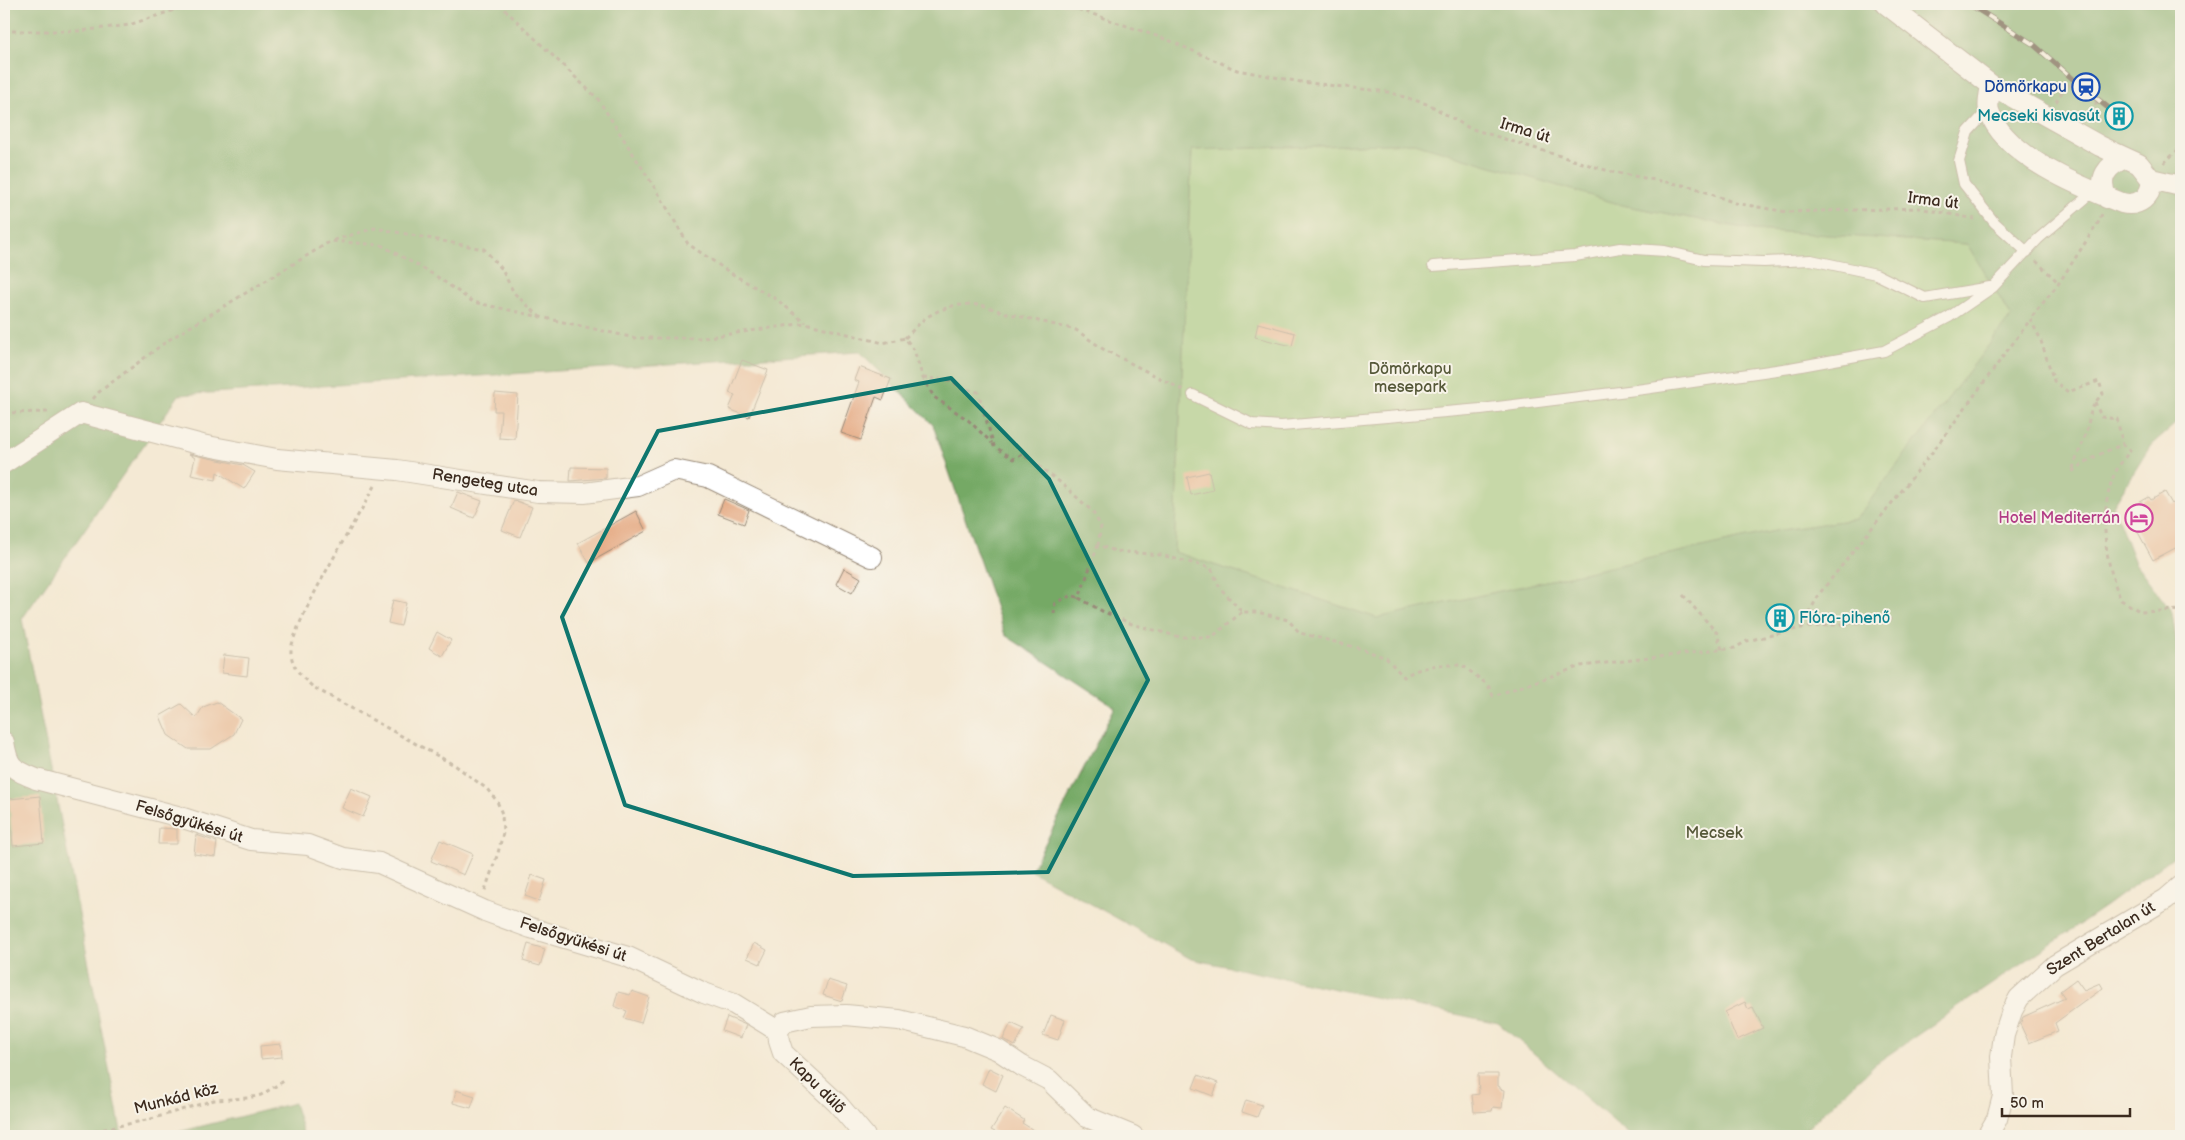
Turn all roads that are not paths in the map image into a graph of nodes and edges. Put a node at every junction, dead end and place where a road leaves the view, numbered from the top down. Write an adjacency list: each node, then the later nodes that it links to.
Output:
1 (1886, 4): 2 (street)
2 (1991, 85): 3 (street); 4 (street)
3 (1988, 110): 7 (street); 8 (lane)
4 (2126, 158): 5 (street); 7 (street)
5 (2156, 172): 6 (street); 7 (street)
6 (2181, 186)
7 (2101, 200): 8 (lane)
8 (2027, 252): 10 (lane)
9 (1433, 266): 10 (lane)
10 (1993, 287): 11 (lane)
11 (1193, 395)
12 (4, 463): 13 (street, Rengeteg utca)
13 (872, 557)
14 (4, 742): 16 (street, Felsőgyükési út)
15 (2181, 886): 19 (street, Szent Bertalan út)
16 (778, 1031): 17 (street, Kapu dűlő); 18 (street)
17 (865, 1136)
18 (1133, 1136)
19 (1987, 1136)

